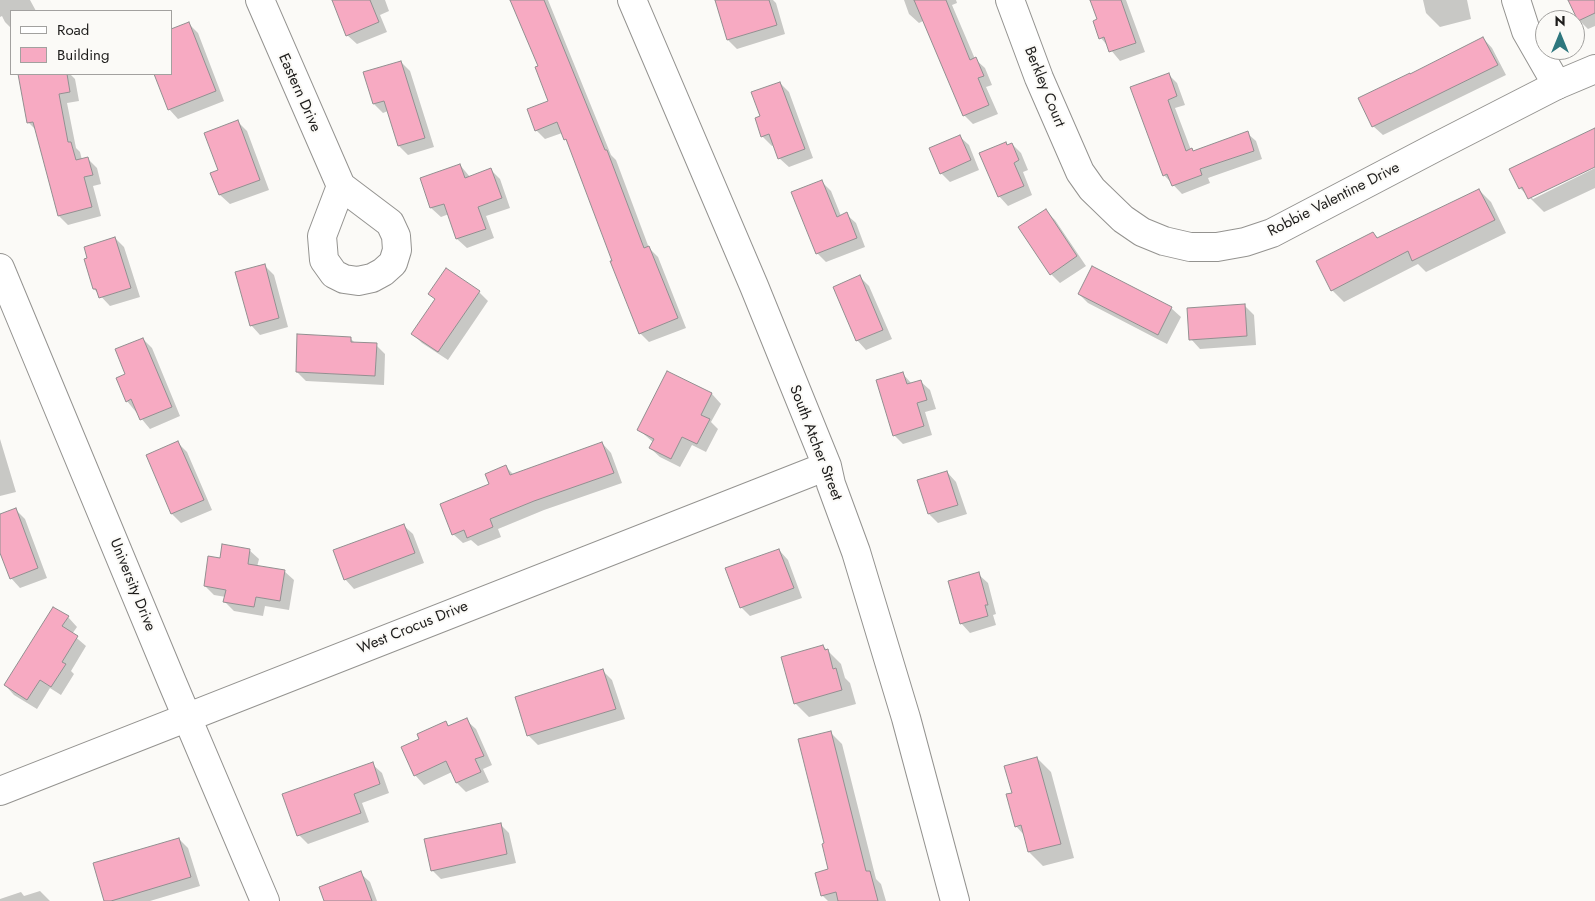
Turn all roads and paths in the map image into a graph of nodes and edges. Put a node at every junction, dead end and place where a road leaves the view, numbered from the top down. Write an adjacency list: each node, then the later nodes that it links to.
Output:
1 (260, 0): 8 (street, Eastern Drive)
2 (632, 0): 10 (street, South Atcher Street)
3 (1010, 0): 7 (street, Berkley Court)
4 (1516, 0): 6 (street)
5 (1595, 69): 6 (street, Robbie Valentine Drive)
6 (1557, 85): 7 (street, Robbie Valentine Drive)
7 (1080, 172)
8 (341, 186)
9 (0, 268): 11 (street, University Drive)
10 (827, 466): 11 (street, West Crocus Drive); 14 (street, South Atcher Street)
11 (187, 717): 12 (street, West Crocus Drive); 13 (street, University Drive)
12 (0, 791)
13 (265, 901)
14 (955, 901)

